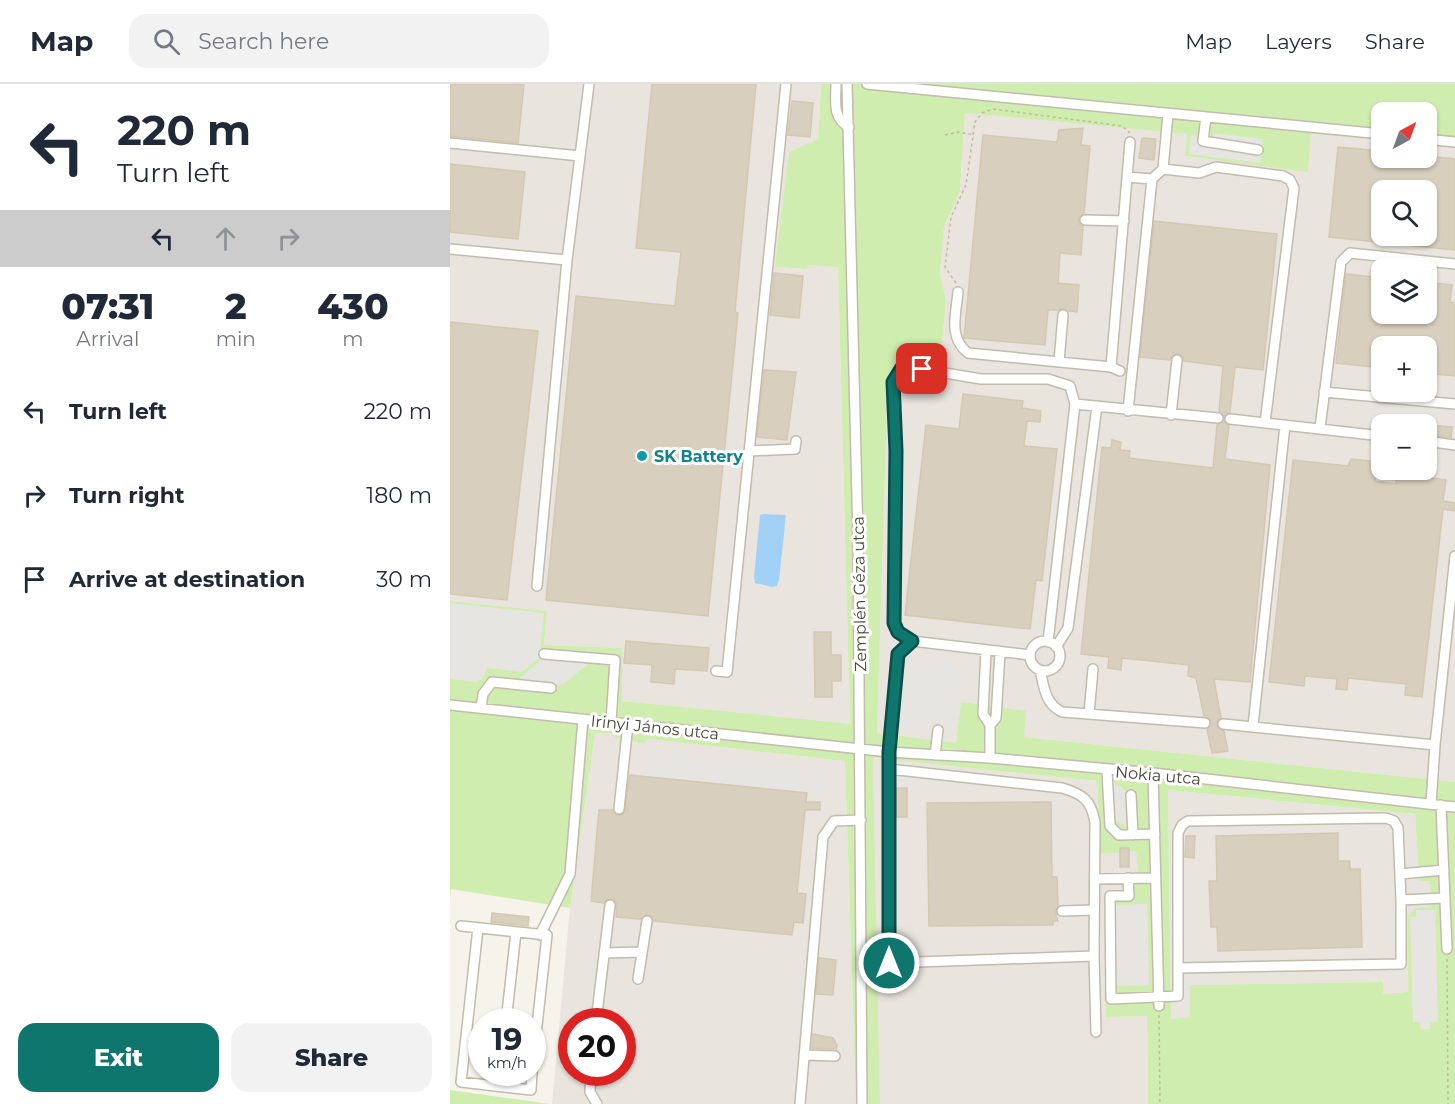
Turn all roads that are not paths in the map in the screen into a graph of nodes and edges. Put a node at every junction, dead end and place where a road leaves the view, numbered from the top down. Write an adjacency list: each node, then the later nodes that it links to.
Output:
1 (589, 84): 15 (street)
2 (786, 84): 43 (street)
3 (836, 84): 8 (street)
4 (847, 84): 8 (street, Zemplén Géza utca)
5 (867, 84): 6 (street)
6 (1168, 114): 7 (street); 16 (street)
7 (1206, 117): 9 (street); 14 (street)
8 (849, 127): 70 (street, Zemplén Géza utca)
9 (1371, 134)
10 (1437, 140): 12 (street)
11 (1130, 142): 17 (street)
12 (1455, 142)
13 (450, 143): 15 (street)
14 (1258, 150)
15 (580, 156): 22 (street)
16 (1163, 169): 18 (street); 36 (street)
17 (1127, 177): 18 (street); 20 (street)
18 (1152, 179): 32 (street)
19 (1085, 220): 20 (street)
20 (1124, 221): 27 (street)
21 (450, 249): 22 (street)
22 (567, 260): 47 (street)
23 (1455, 264): 28 (street)
24 (958, 292): 27 (street)
25 (1063, 315): 27 (street)
26 (1177, 360): 33 (street)
27 (1059, 362)
28 (1324, 392): 30 (street); 38 (street)
29 (1075, 404): 31 (street); 44 (street); 48 (street)
30 (1455, 404)
31 (1097, 406): 32 (street); 45 (street)
32 (1128, 411): 33 (street)
33 (1171, 415): 34 (street)
34 (1218, 418)
35 (1230, 419): 36 (street)
36 (1265, 423): 37 (street)
37 (1286, 425): 38 (street); 67 (street)
38 (1320, 428): 39 (street)
39 (1371, 435)
40 (796, 441): 43 (street)
41 (1437, 443): 42 (street)
42 (1455, 445)
43 (749, 451): 56 (street)
44 (1058, 555): 45 (street); 49 (street)
45 (1077, 556): 49 (street)
46 (1455, 556): 69 (street)
47 (537, 586)
48 (912, 641): 50 (street); 71 (street)
49 (1052, 644): 53 (street); 55 (street)
50 (986, 650): 51 (street); 66 (street)
51 (1000, 652): 53 (street); 66 (street)
52 (544, 654): 62 (street)
53 (1030, 655): 55 (street)
54 (1093, 669): 60 (street)
55 (1040, 670): 60 (street)
56 (716, 671)
57 (551, 688): 59 (street)
58 (450, 705): 59 (street, Irinyi János utca)
59 (481, 708): 61 (street, Irinyi János utca)
60 (1089, 714): 63 (street)
61 (583, 719): 62 (street, Irinyi János utca); 100 (street)
62 (611, 722): 64 (street, Irinyi János utca)
63 (1205, 723)
64 (628, 724): 70 (street, Irinyi János utca); 80 (street)
65 (1223, 724): 67 (street)
66 (990, 726): 73 (street)
67 (1253, 726): 69 (street)
68 (938, 730): 72 (street)
69 (1435, 745): 78 (street)
70 (861, 749): 71 (street, Nokia utca); 81 (street, Zemplén Géza utca)
71 (889, 752): 72 (street, Nokia utca); 74 (street)
72 (935, 755): 73 (street, Nokia utca)
73 (990, 758): 75 (street, Nokia utca)
74 (889, 769): 88 (street); 104 (street)
75 (1107, 771): 76 (street, Nokia utca); 83 (street)
76 (1153, 773): 78 (street, Nokia utca); 82 (street)
77 (1131, 795): 83 (street)
78 (1436, 804): 79 (street, Nokia utca); 84 (street)
79 (1455, 807)
80 (620, 809)
81 (861, 820): 116 (street); 124 (street, Zemplén Géza utca)
82 (1155, 834): 83 (street); 87 (street)
83 (1133, 835)
84 (1444, 870): 85 (street); 89 (street)
85 (1400, 874): 90 (street); 105 (street)
86 (1128, 878): 87 (street); 88 (street); 108 (street)
87 (1156, 878): 109 (street)
88 (1095, 879): 92 (street)
89 (1445, 898): 90 (street); 98 (street)
90 (1401, 900): 105 (street)
91 (610, 905): 103 (street)
92 (1095, 910): 93 (street); 104 (street)
93 (1062, 911)
94 (647, 921): 102 (street)
95 (461, 926): 96 (street)
96 (478, 928): 99 (street); 110 (street)
97 (1436, 929): 98 (street)
98 (1446, 929): 101 (street)
99 (516, 932): 100 (street); 111 (street)
100 (540, 935): 112 (street)
101 (1447, 949)
102 (642, 952): 103 (street); 106 (street)
103 (604, 953): 113 (street)
104 (1094, 956): 115 (street)
105 (1178, 968): 109 (street)
106 (638, 979)
107 (1135, 986): 108 (street)
108 (1135, 997): 109 (street)
109 (1159, 1001)
110 (469, 1008)
111 (508, 1008)
112 (539, 1008)
113 (598, 1008)
114 (468, 1019): 118 (street)
115 (1096, 1032)
116 (804, 1055): 117 (street); 123 (street)
117 (835, 1056)
118 (468, 1083)
119 (498, 1086): 120 (street)
120 (531, 1086)
121 (590, 1086): 122 (street)
122 (597, 1104)
123 (800, 1104)
124 (862, 1104)

